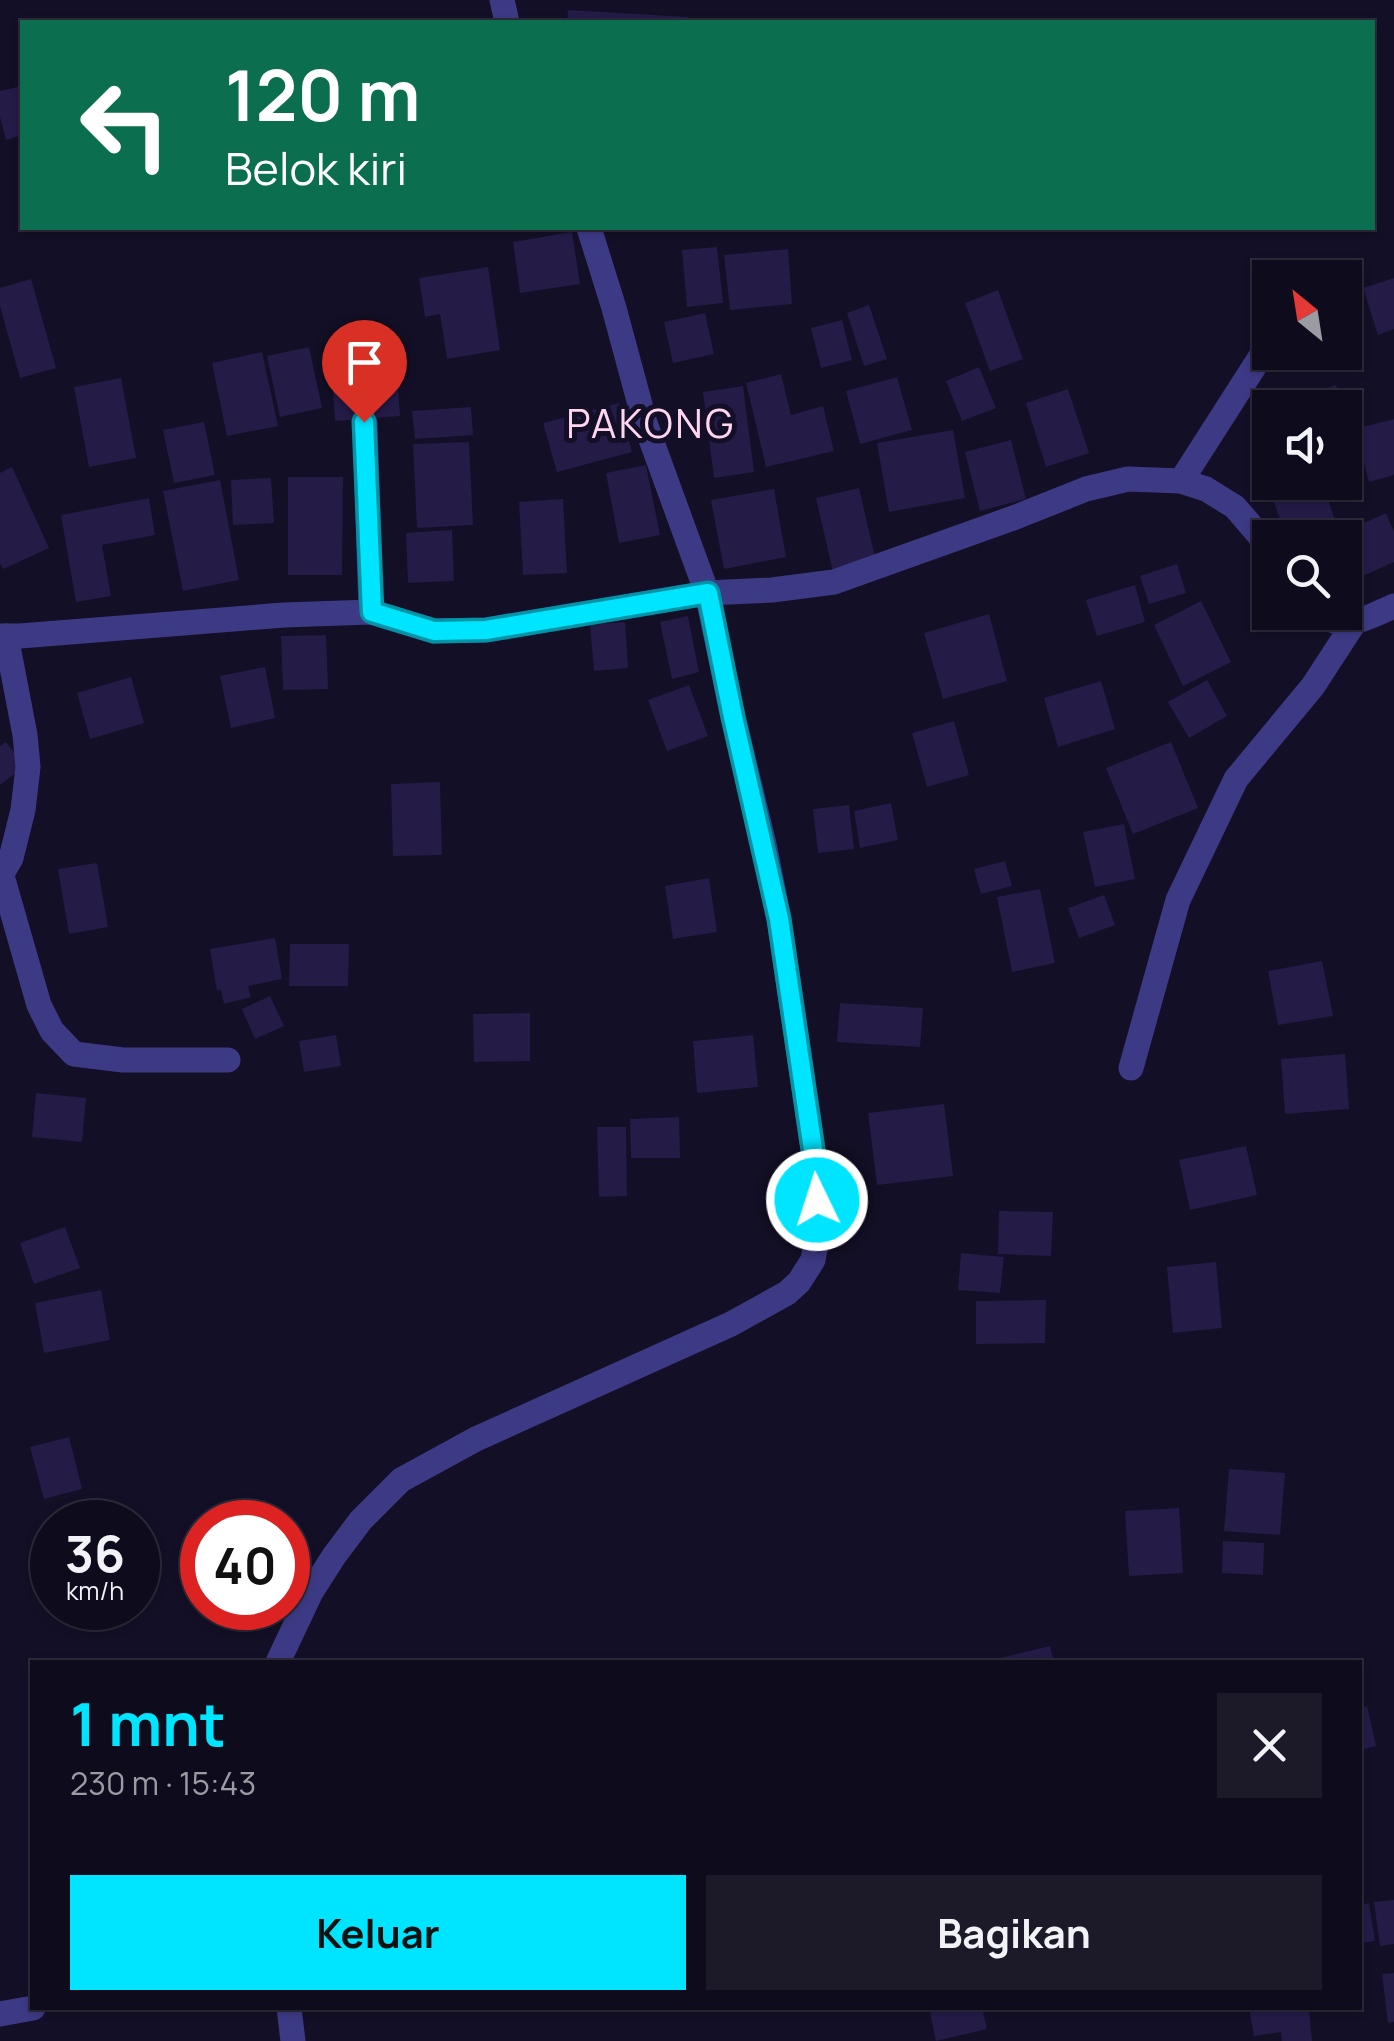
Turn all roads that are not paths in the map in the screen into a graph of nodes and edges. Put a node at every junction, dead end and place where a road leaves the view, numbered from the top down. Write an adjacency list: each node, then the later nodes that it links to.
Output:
1 (589, 230): 6 (street)
2 (1252, 370): 4 (street)
3 (364, 422): 8 (street)
4 (1181, 481): 5 (street); 6 (street)
5 (1252, 527)
6 (708, 593): 8 (street); 15 (street)
7 (1394, 606): 9 (street)
8 (372, 612): 11 (street)
9 (1362, 620)
10 (1349, 630): 14 (street)
11 (3, 636): 12 (street)
12 (1, 877): 13 (street)
13 (228, 1060)
14 (1132, 1068)
15 (279, 1660)
16 (30, 2009): 18 (street)
17 (289, 2010): 19 (street)
18 (0, 2014)
19 (293, 2041)

